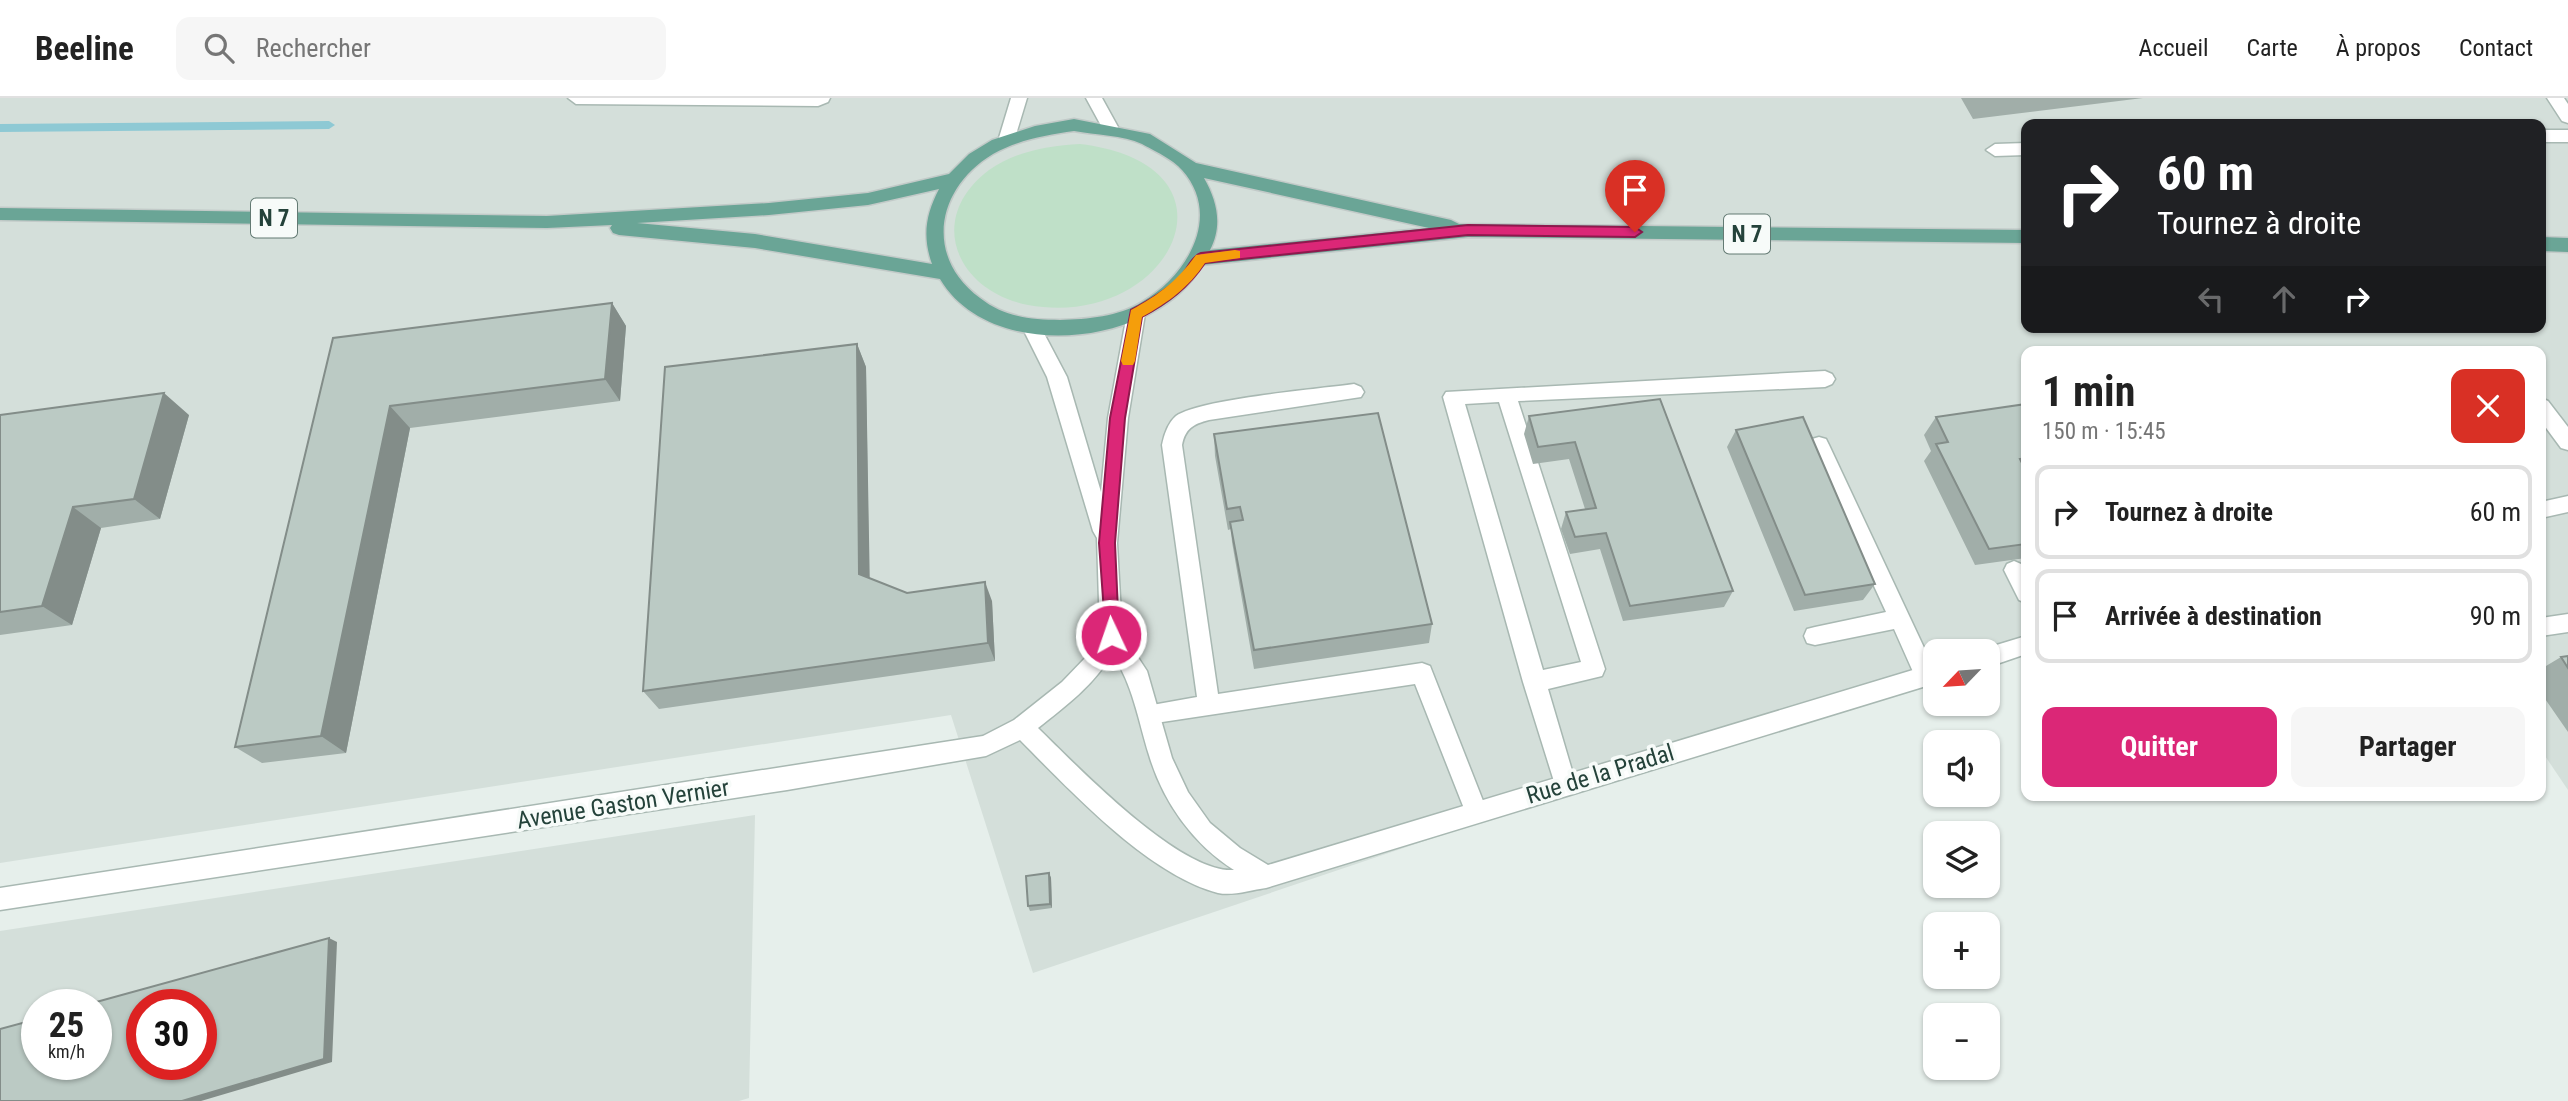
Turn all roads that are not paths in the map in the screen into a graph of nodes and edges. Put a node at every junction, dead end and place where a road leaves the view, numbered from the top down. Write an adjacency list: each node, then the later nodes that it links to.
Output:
1 (576, 98): 2 (street)
2 (822, 98)
3 (1019, 98): 10 (street)
4 (1094, 98): 7 (street)
5 (2555, 98): 6 (street)
6 (2568, 117)
7 (1110, 127): 10 (main road); 13 (main road)
8 (2546, 136): 9 (street)
9 (2568, 136)
10 (1006, 141): 14 (main road)
11 (2021, 149): 12 (street)
12 (1995, 150)
13 (1193, 170): 17 (main road, N 7); 21 (main road)
14 (953, 179): 16 (main road, N 7); 22 (main road)
15 (0, 214): 16 (main road, N 7)
16 (547, 222): 22 (main road, N 7)
17 (1468, 230): 18 (main road, N 7); 21 (main road, N 7)
18 (2021, 237)
19 (2546, 244): 20 (main road)
20 (2568, 244)
21 (1201, 258): 23 (main road)
22 (942, 272): 24 (main road)
23 (1136, 314): 24 (main road); 33 (street)
24 (1031, 327): 33 (street)
25 (1825, 379): 27 (street)
26 (1354, 392): 46 (street)
27 (1506, 394): 45 (street); 45 (street)
28 (2546, 413): 29 (street)
29 (2568, 442)
30 (1819, 445): 36 (street)
31 (2568, 504): 32 (street)
32 (2546, 509)
33 (1107, 543): 39 (street)
34 (2014, 570): 35 (street)
35 (2021, 584)
36 (1897, 619): 40 (street); 43 (street)
37 (2568, 623): 38 (street)
38 (2546, 626)
39 (1111, 635): 47 (street); 48 (street, Avenue Gaston Vernier)
40 (1815, 636)
41 (2021, 647): 42 (street)
42 (2000, 653)
43 (1923, 661)
44 (1923, 676): 49 (street, Rue de la Pradal)
45 (1534, 682): 49 (street)
46 (1209, 705): 47 (street); 50 (street)
47 (1149, 714): 51 (street)
48 (1022, 727): 51 (street, Rue de la Pradal); 52 (street, Avenue Gaston Vernier)
49 (1564, 785): 50 (street, Rue de la Pradal)
50 (1476, 811): 51 (street, Rue de la Pradal)
51 (1266, 877)
52 (0, 898)

